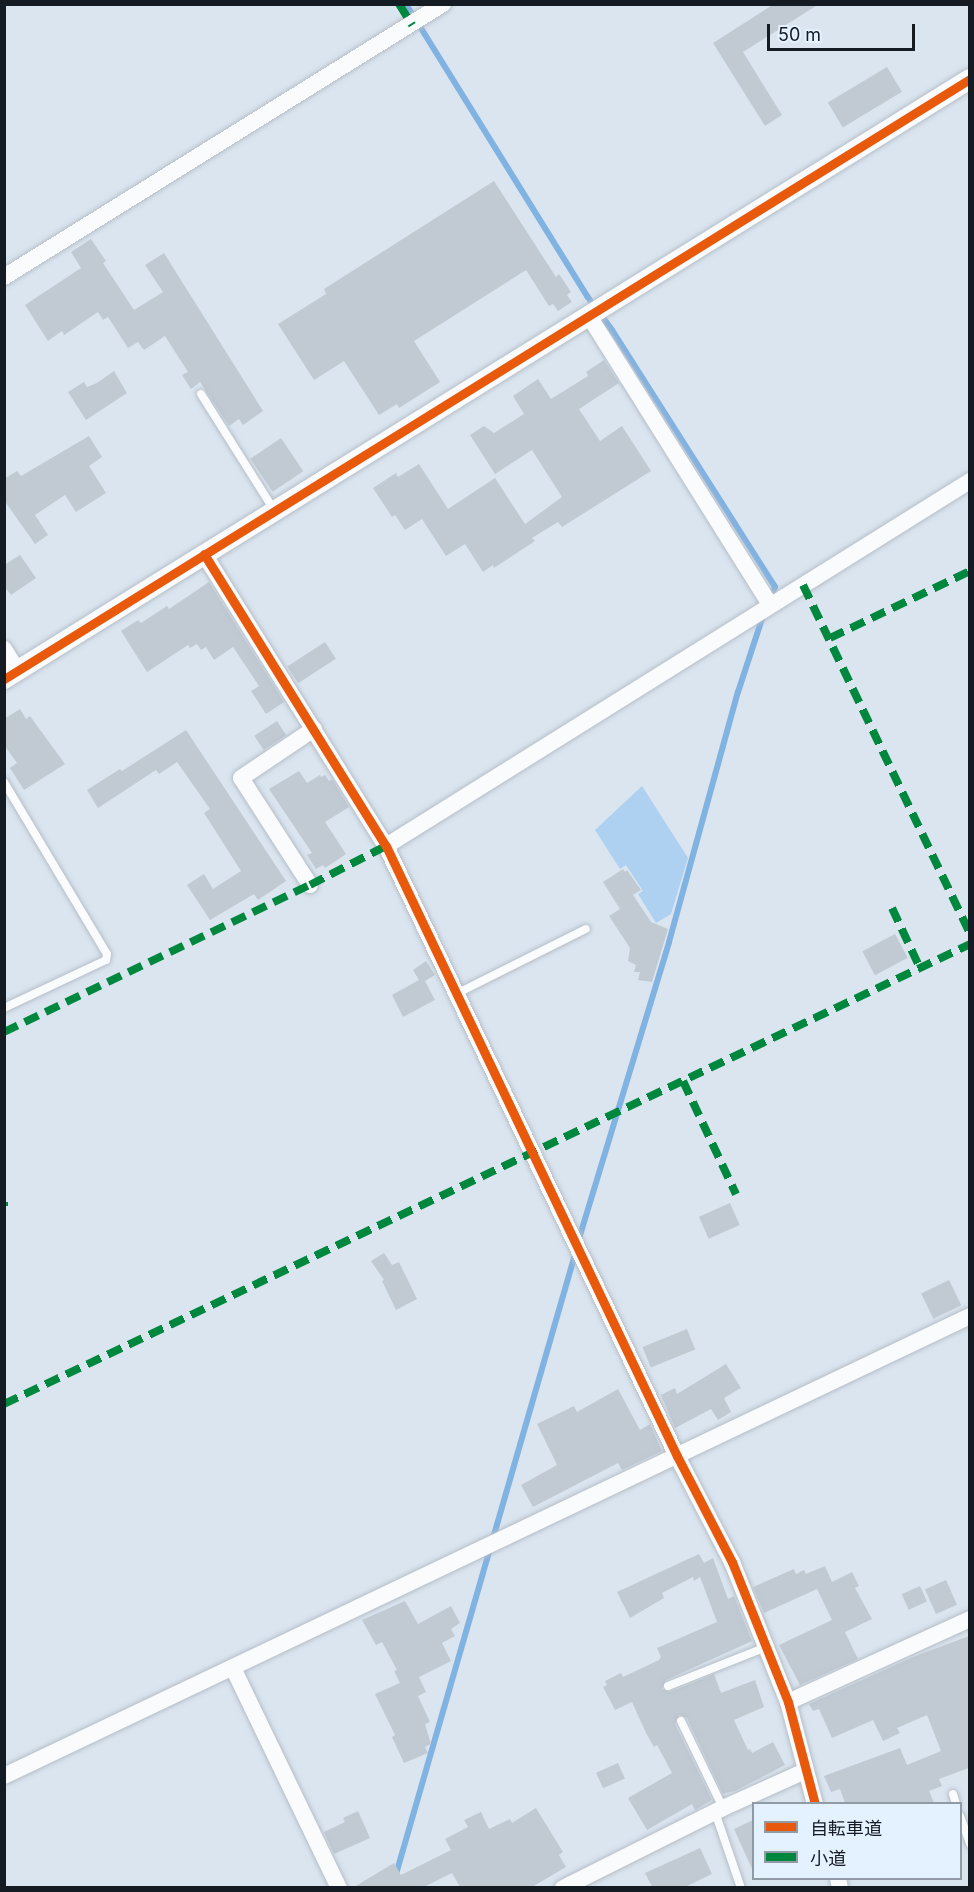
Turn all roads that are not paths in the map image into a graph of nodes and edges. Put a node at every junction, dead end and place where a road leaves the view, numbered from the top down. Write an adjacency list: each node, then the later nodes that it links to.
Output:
1 (443, 4): 3 (street)
2 (969, 79): 4 (street)
3 (4, 277)
4 (597, 311): 7 (street); 9 (street)
5 (201, 394): 7 (lane)
6 (969, 481): 9 (street)
7 (274, 510): 8 (street)
8 (204, 554): 11 (street); 12 (street)
9 (770, 604): 14 (street)
10 (4, 650): 11 (street)
11 (11, 675)
12 (314, 729): 14 (street); 15 (street)
13 (4, 782): 18 (lane)
14 (386, 846): 17 (street)
15 (310, 885)
16 (586, 929): 17 (lane)
17 (456, 994): 20 (street)
18 (4, 1008)
19 (969, 1316): 20 (street)
20 (677, 1456): 22 (street); 23 (street)
21 (969, 1619): 25 (street)
22 (766, 1647): 24 (lane); 25 (street)
23 (233, 1668): 28 (street); 35 (street)
24 (668, 1686)
25 (788, 1702): 27 (street)
26 (681, 1721): 32 (lane)
27 (805, 1771): 30 (street); 32 (street)
28 (4, 1776)
29 (953, 1794): 31 (lane)
30 (815, 1802)
31 (956, 1802)
32 (719, 1810): 36 (street); 37 (lane)
33 (962, 1822): 34 (lane)
34 (969, 1844)
35 (339, 1887)
36 (563, 1887)
37 (741, 1887)

